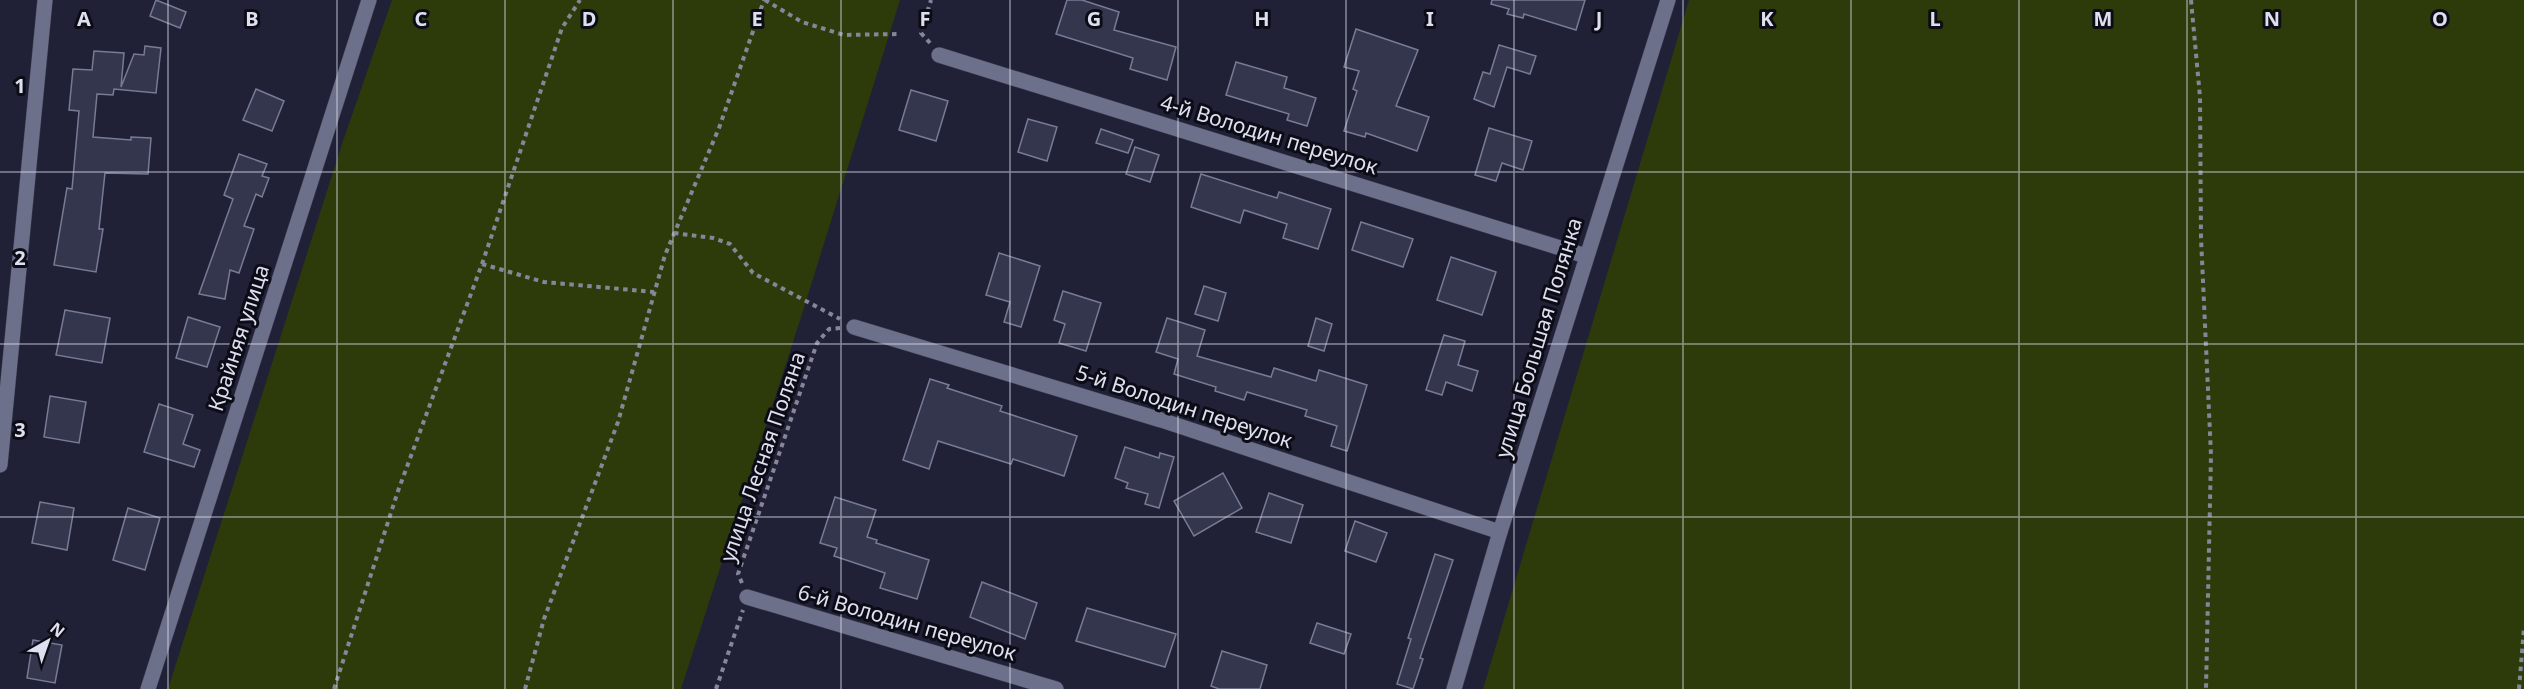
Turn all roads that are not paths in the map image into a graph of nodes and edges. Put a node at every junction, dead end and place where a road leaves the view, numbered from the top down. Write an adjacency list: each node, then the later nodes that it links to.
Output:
1 (45, 0): 7 (street)
2 (369, 0): 10 (street, Крайняя улица)
3 (1668, 0): 5 (street, улица Большая Полянка)
4 (939, 55): 5 (street, 4-й Володин переулок)
5 (1586, 256): 8 (street, улица Большая Полянка)
6 (854, 327): 8 (street, 5-й Володин переулок)
7 (0, 465)
8 (1500, 532): 12 (street, улица Большая Полянка)
9 (747, 597): 11 (street, 6-й Володин переулок)
10 (148, 689)
11 (1056, 689)
12 (1454, 689)

